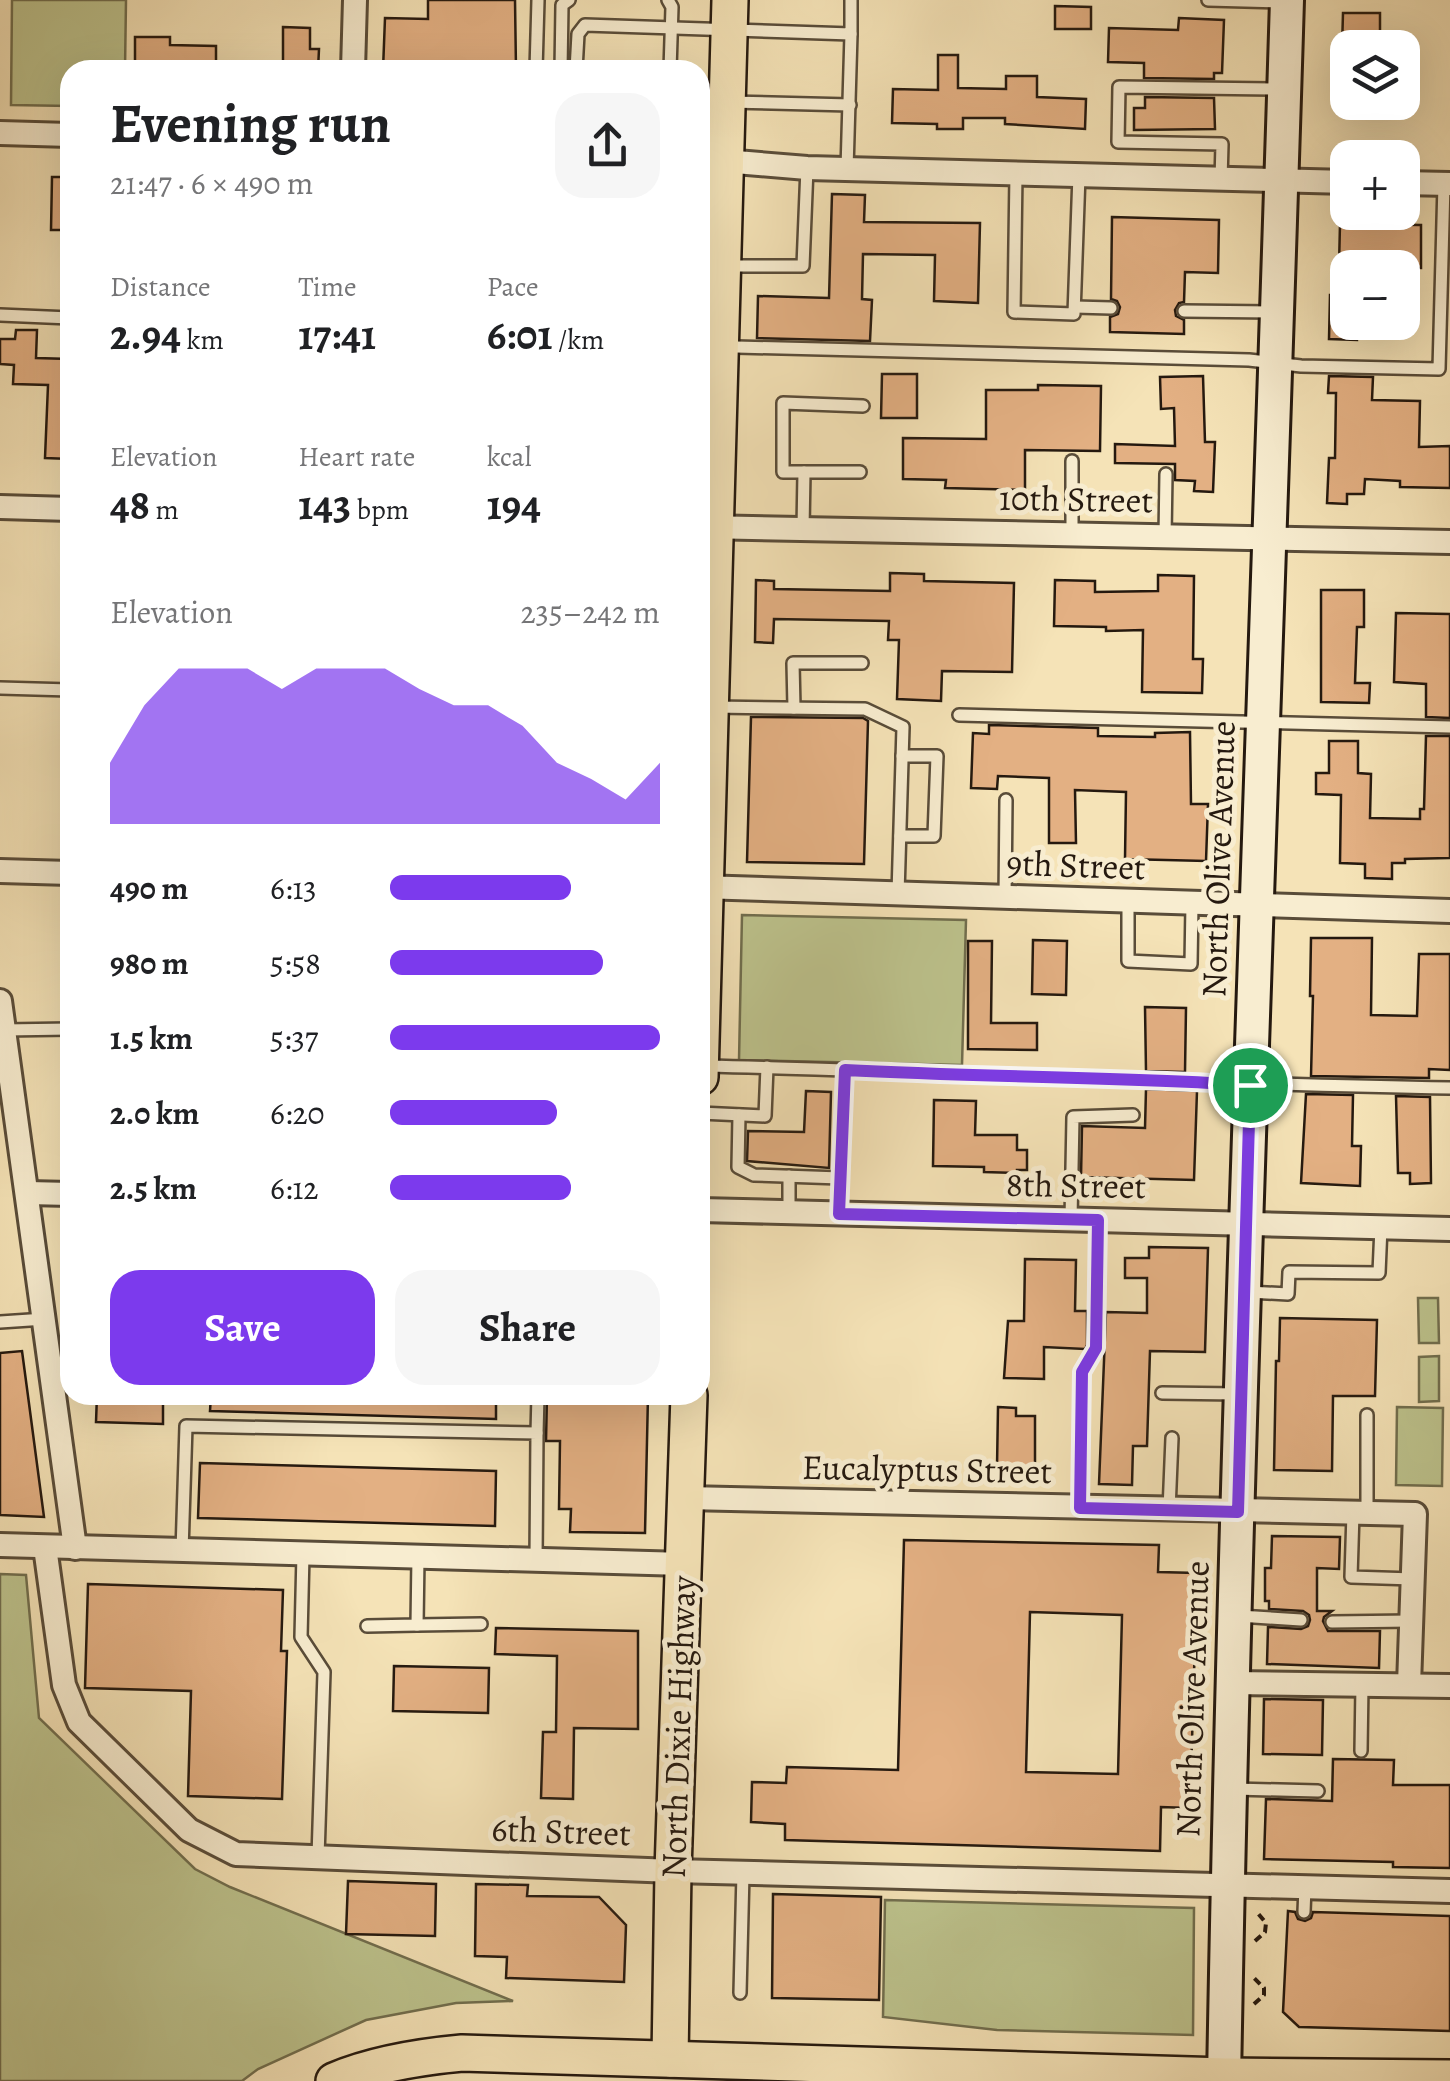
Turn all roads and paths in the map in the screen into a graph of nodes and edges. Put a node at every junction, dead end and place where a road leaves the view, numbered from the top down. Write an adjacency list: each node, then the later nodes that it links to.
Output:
1 (355, 0): 11 (street)
2 (538, 0): 12 (lane)
3 (569, 0): 13 (lane)
4 (668, 0): 9 (lane)
5 (851, 0): 10 (lane)
6 (1208, 0): 7 (lane)
7 (1287, 1): 16 (street, North Olive Avenue)
8 (729, 16): 9 (lane); 10 (lane); 17 (main road)
9 (671, 29): 14 (lane); 15 (lane)
10 (851, 34): 18 (lane)
11 (352, 60)
12 (536, 60)
13 (561, 60)
14 (577, 60)
15 (670, 60)
16 (1284, 89): 26 (lane); 27 (street, North Olive Avenue)
17 (727, 102): 18 (lane); 21 (main road)
18 (850, 105): 23 (lane)
19 (0, 133): 20 (street)
20 (60, 135)
21 (713, 161): 22 (street); 31 (main road)
22 (807, 168): 23 (street); 31 (lane)
23 (848, 169): 24 (street)
24 (1016, 174): 25 (street); 32 (lane)
25 (1079, 175): 26 (street); 32 (lane)
26 (1222, 180): 27 (street)
27 (1281, 181): 28 (street); 35 (street, North Olive Avenue)
28 (1330, 182)
29 (1420, 183): 30 (street)
30 (1447, 184): 39 (lane)
31 (722, 266): 38 (main road)
32 (1075, 307): 33 (lane)
33 (1110, 308)
34 (1184, 311): 35 (lane)
35 (1277, 312): 39 (street, North Olive Avenue)
36 (0, 315): 37 (lane)
37 (60, 318)
38 (710, 346): 39 (lane)
39 (1275, 364): 51 (street, North Olive Avenue)
40 (863, 406): 42 (lane)
41 (1072, 462): 49 (lane)
42 (804, 472): 43 (lane); 48 (lane)
43 (860, 472)
44 (1166, 474): 50 (lane)
45 (0, 507): 46 (street)
46 (60, 509)
47 (710, 527): 48 (street, 10th Street)
48 (804, 529): 49 (street, 10th Street)
49 (1072, 534): 50 (street, 10th Street)
50 (1165, 536): 51 (street, 10th Street)
51 (1269, 538): 52 (street, 10th Street); 59 (street, North Olive Avenue)
52 (1450, 542)
53 (862, 663): 57 (lane)
54 (0, 688): 55 (lane)
55 (60, 690)
56 (710, 706): 57 (lane)
57 (794, 708): 61 (lane)
58 (959, 715): 59 (lane)
59 (1263, 724): 60 (lane); 71 (street, North Olive Avenue)
60 (1450, 727)
61 (902, 756): 63 (lane); 63 (lane)
62 (1006, 800): 68 (lane)
63 (900, 836): 67 (lane)
64 (0, 871): 65 (street)
65 (60, 873)
66 (710, 887): 67 (street, 9th Street)
67 (898, 894): 68 (street, 9th Street)
68 (1005, 898): 69 (street, 9th Street)
69 (1128, 902): 70 (street, 9th Street); 70 (lane)
70 (1192, 904): 71 (street, 9th Street)
71 (1256, 906): 72 (street, 9th Street); 79 (street, North Olive Avenue)
72 (1450, 911)
73 (0, 1001): 74 (street)
74 (3, 1030): 75 (lane); 86 (street)
75 (60, 1030)
76 (710, 1066): 77 (lane)
77 (766, 1068): 78 (lane); 82 (lane)
78 (845, 1070): 79 (lane); 85 (lane)
79 (1250, 1085): 80 (lane); 93 (street, North Olive Avenue)
80 (1450, 1088)
81 (710, 1113): 82 (lane)
82 (739, 1114): 84 (lane)
83 (1133, 1115): 91 (lane)
84 (789, 1176): 85 (lane); 89 (lane)
85 (840, 1178): 90 (lane)
86 (28, 1193): 87 (street); 97 (street)
87 (60, 1194)
88 (710, 1210): 89 (street, 8th Street)
89 (789, 1212): 90 (street, 8th Street)
90 (839, 1214): 91 (street, 8th Street)
91 (1071, 1220): 92 (street, 8th Street)
92 (1098, 1220): 93 (street, 8th Street); 109 (lane)
93 (1246, 1224): 94 (street, 8th Street); 96 (street, North Olive Avenue)
94 (1382, 1227): 95 (street, 8th Street); 96 (lane)
95 (1450, 1229)
96 (1244, 1292): 101 (street, North Olive Avenue)
97 (44, 1318): 98 (lane); 99 (street)
98 (0, 1322)
99 (60, 1367)
100 (1162, 1393): 101 (lane)
101 (1241, 1394): 111 (street, North Olive Avenue)
102 (63, 1405): 115 (street)
103 (538, 1405): 106 (lane)
104 (689, 1405): 108 (main road, North Dixie Highway)
105 (1367, 1415): 112 (lane)
106 (537, 1433): 116 (lane); 119 (lane)
107 (1172, 1438): 110 (lane)
108 (686, 1498): 109 (street, Eucalyptus Street); 120 (main road, North Dixie Highway)
109 (1080, 1508): 110 (street, Eucalyptus Street)
110 (1169, 1510): 111 (street, Eucalyptus Street)
111 (1238, 1512): 112 (street, Eucalyptus Street); 122 (street, North Olive Avenue)
112 (1360, 1513): 121 (street, Eucalyptus Street); 121 (lane)
113 (0, 1546): 114 (street)
114 (45, 1547): 115 (street); 136 (street, 6th Street)
115 (75, 1548): 116 (street)
116 (182, 1551): 117 (street)
117 (303, 1554): 118 (street); 136 (lane)
118 (418, 1557): 119 (street); 127 (lane)
119 (536, 1560): 120 (street)
120 (684, 1564): 137 (main road, North Dixie Highway)
121 (1413, 1578): 124 (street, Eucalyptus Street)
122 (1234, 1616): 123 (lane); 129 (street, North Olive Avenue)
123 (1301, 1620)
124 (1411, 1621): 125 (lane); 131 (street, Eucalyptus Street)
125 (1332, 1622)
126 (481, 1624): 127 (lane)
127 (417, 1625): 128 (lane)
128 (368, 1626)
129 (1232, 1683): 130 (street); 134 (street, North Olive Avenue)
130 (1362, 1685): 131 (street); 133 (lane)
131 (1409, 1685): 132 (street)
132 (1450, 1686)
133 (1361, 1751)
134 (1229, 1790): 135 (lane); 139 (street, North Olive Avenue)
135 (1318, 1790)
136 (318, 1858): 137 (street, 6th Street)
137 (674, 1871): 138 (street, 6th Street); 148 (main road, North Dixie Highway)
138 (744, 1872): 139 (street, 6th Street); 146 (lane)
139 (1228, 1885): 140 (street, 6th Street); 152 (street, North Olive Avenue)
140 (1306, 1888): 141 (street, 6th Street); 143 (lane)
141 (1450, 1891)
142 (1256, 1911): 144 (path)
143 (1304, 1912)
144 (1252, 1944)
145 (1251, 1975): 147 (path)
146 (740, 1993)
147 (1250, 2007)
148 (670, 2074): 149 (main road); 154 (main road)
149 (1086, 2076): 150 (main road)
150 (1136, 2077): 152 (main road)
151 (1450, 2078): 153 (main road)
152 (1224, 2079): 153 (main road)
153 (1353, 2079)
154 (340, 2080)

